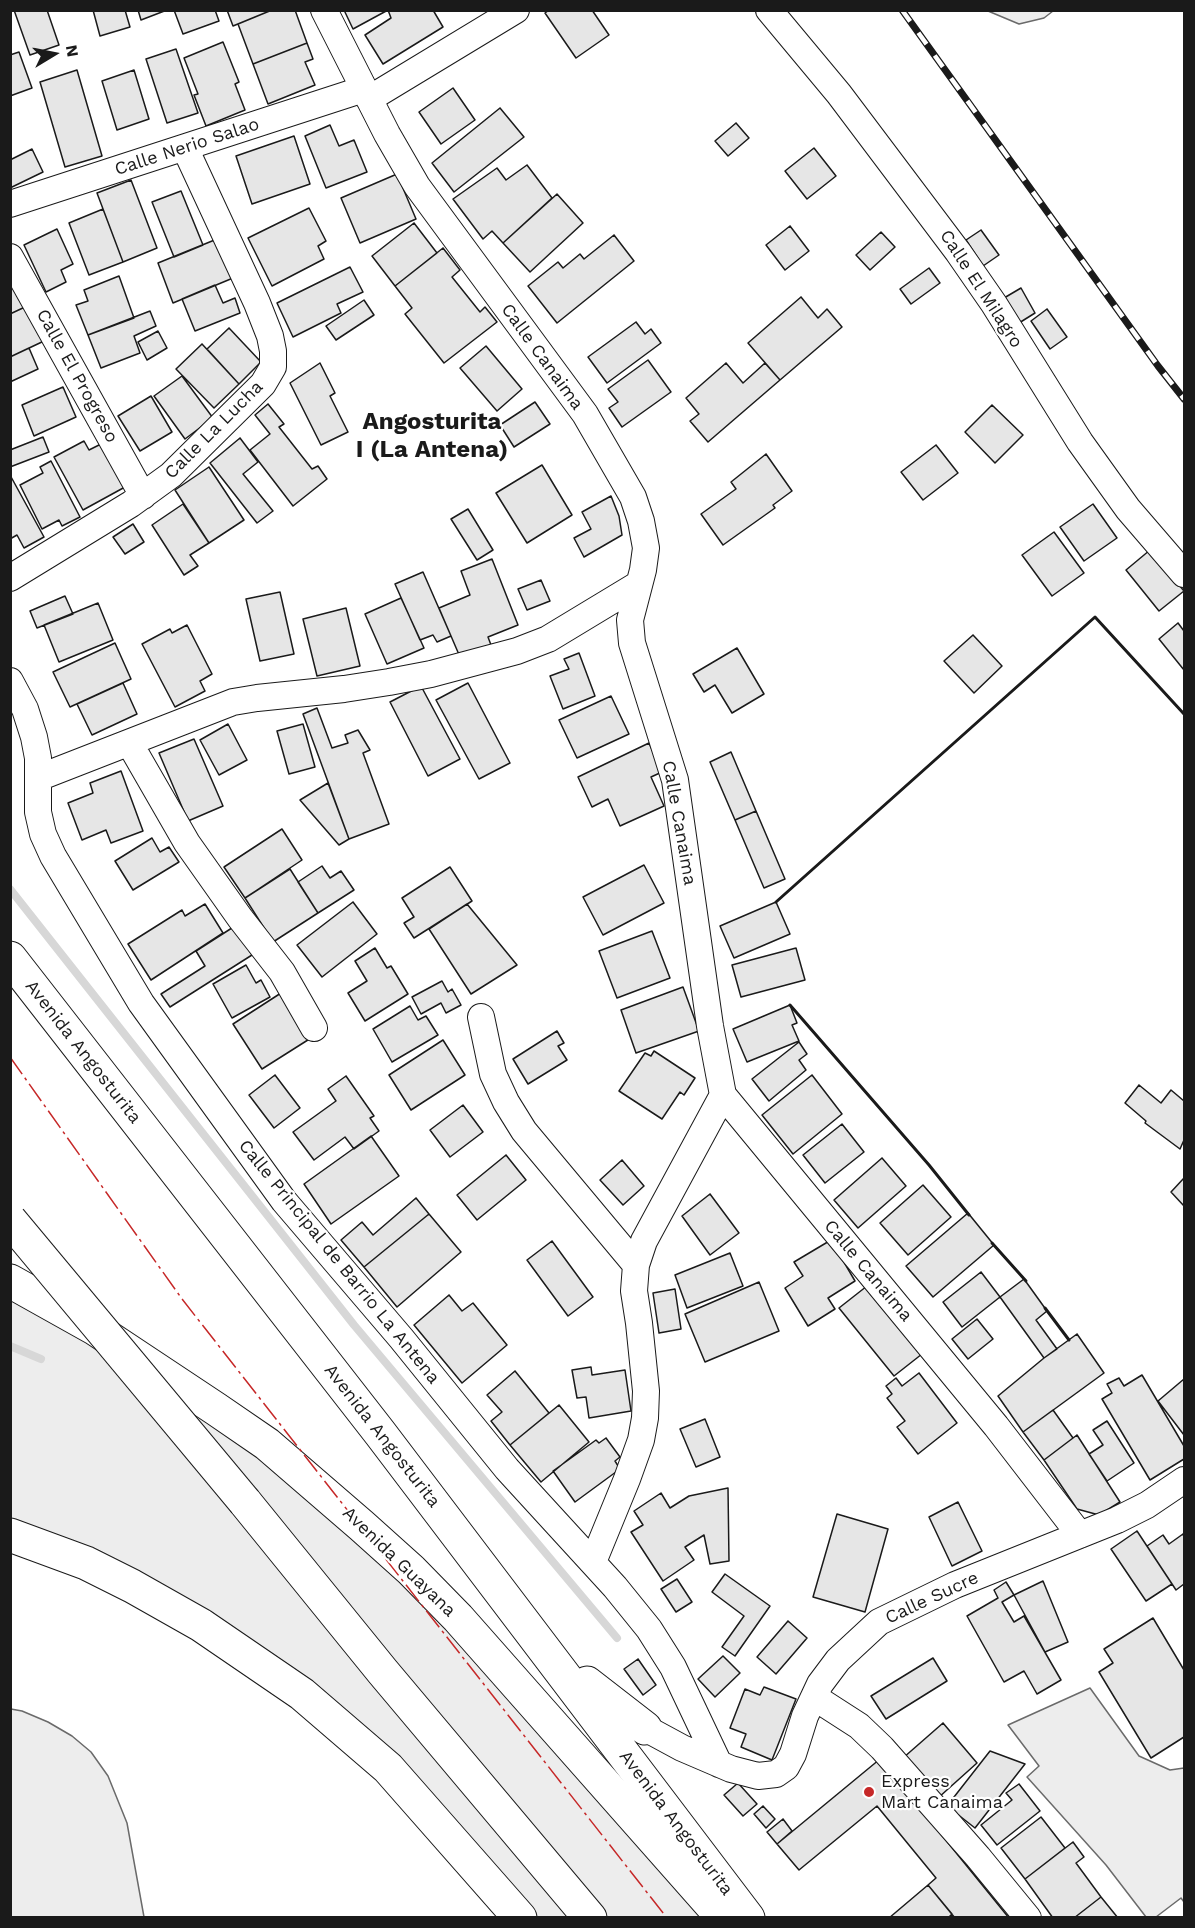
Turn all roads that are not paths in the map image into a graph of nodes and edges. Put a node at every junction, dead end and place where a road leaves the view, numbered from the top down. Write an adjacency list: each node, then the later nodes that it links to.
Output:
1 (324, 10): 4 (street, Calle Canaima)
2 (516, 10): 4 (street, Calle Nerio Salao)
3 (769, 10): 9 (street, Calle El Milagro)
4 (366, 94): 5 (street, Calle Nerio Salao); 11 (street, Calle Canaima)
5 (185, 148): 6 (street, Calle Nerio Salao); 8 (street, Calle La Lucha)
6 (10, 204)
7 (10, 257): 8 (street, Calle El Progreso)
8 (143, 496): 10 (street, Calle La Lucha)
9 (1185, 574)
10 (10, 578)
11 (639, 584): 13 (street); 18 (street, Calle Canaima)
12 (10, 681): 14 (street, Calle Principal de Barrio La Antena)
13 (130, 744): 14 (street); 17 (street)
14 (38, 778): 25 (street, Calle Principal de Barrio La Antena)
15 (10, 958): 26 (main road, Avenida Angosturita)
16 (481, 1017): 20 (street)
17 (314, 1029)
18 (723, 1095): 20 (street); 24 (street, Calle Canaima)
19 (10, 1220): 31 (main road, bridge)
20 (636, 1265): 25 (street)
21 (10, 1281): 32 (main road, Avenida Guayana)
22 (1185, 1480): 24 (street, Calle Sucre)
23 (10, 1535): 30 (main road)
24 (1080, 1535): 27 (street, Calle Sucre)
25 (593, 1562): 29 (street, Calle Principal de Barrio La Antena)
26 (535, 1636): 28 (main road); 33 (main road, Avenida Angosturita)
27 (814, 1697): 29 (street, Calle Sucre); 34 (street)
28 (645, 1728): 29 (street, Calle Sucre)
29 (719, 1764)
30 (520, 1917)
31 (590, 1917)
32 (723, 1917)
33 (748, 1917)
34 (1028, 1917)

